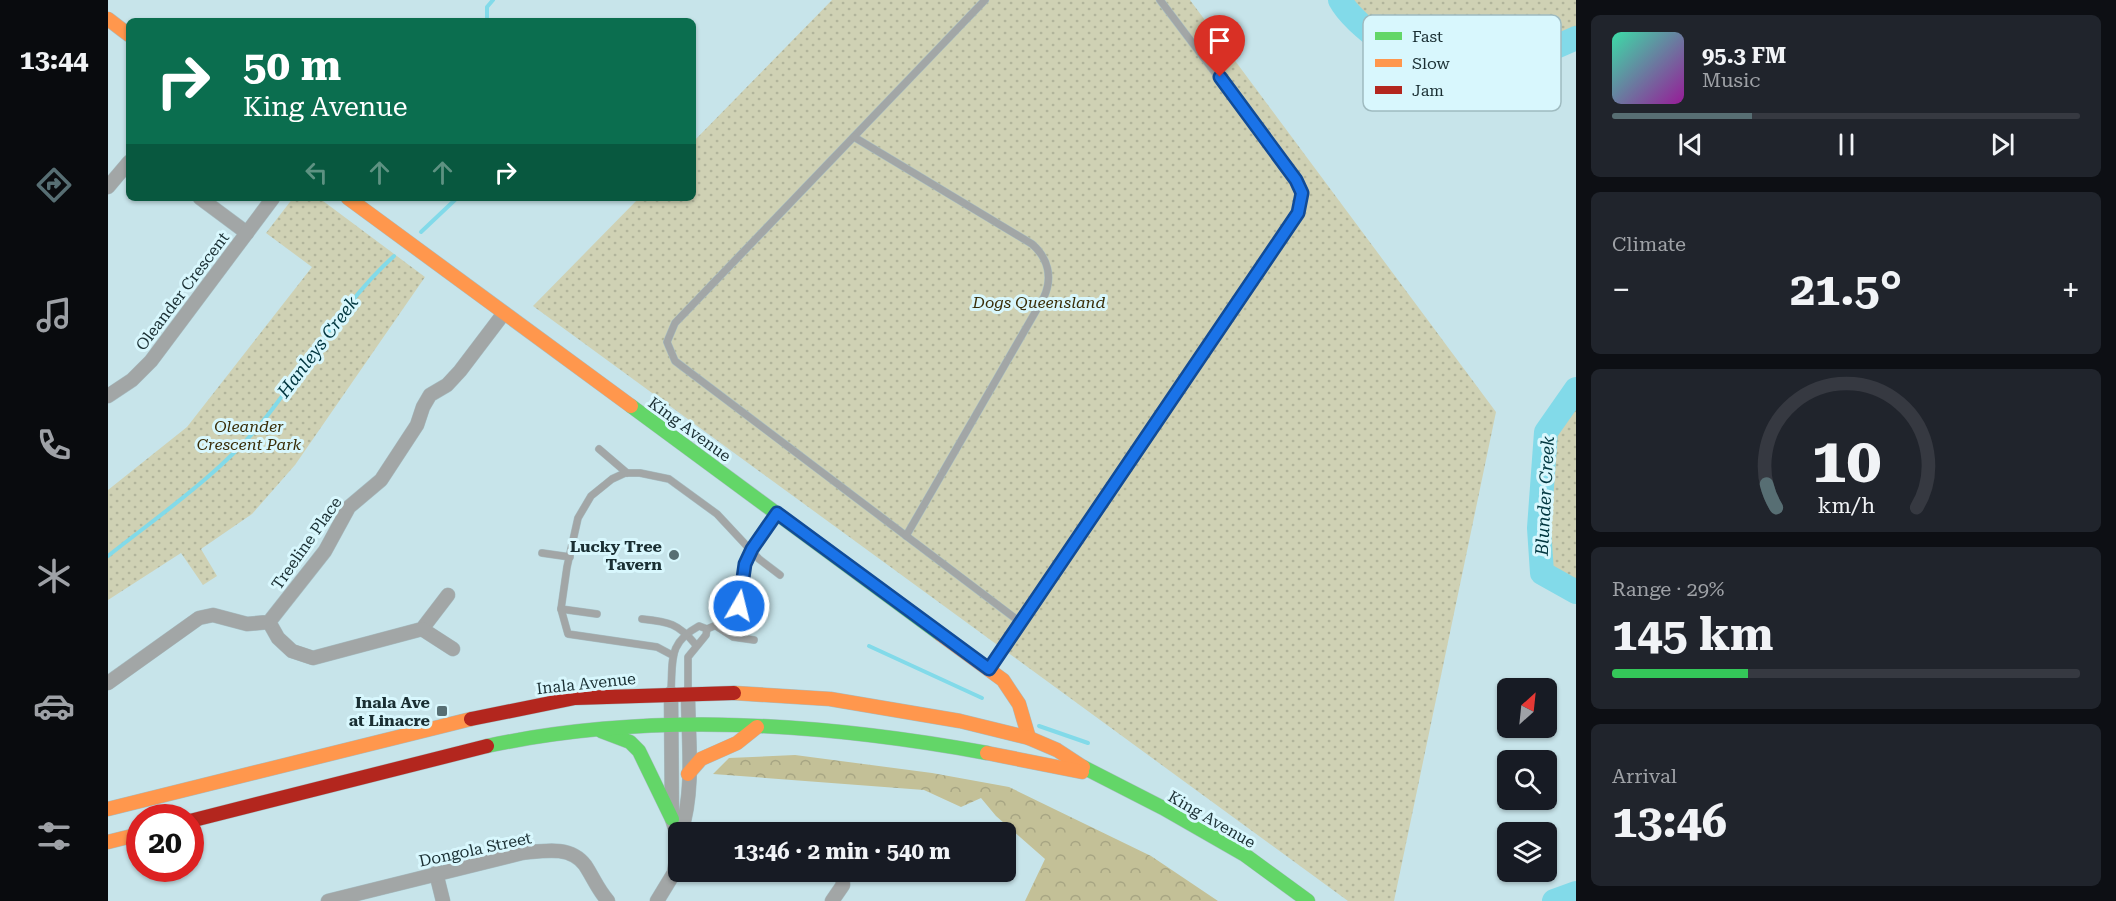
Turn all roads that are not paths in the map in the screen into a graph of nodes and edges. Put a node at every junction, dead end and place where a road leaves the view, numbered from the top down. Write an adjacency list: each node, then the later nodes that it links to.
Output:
1 (985, 0): 5 (lane)
2 (1160, 0): 27 (lane)
3 (108, 20): 4 (main road)
4 (126, 33)
5 (854, 137): 17 (lane); 17 (lane)
6 (126, 166): 7 (street)
7 (108, 188)
8 (204, 201): 11 (street)
9 (271, 201): 11 (street, Oleander Crescent)
10 (352, 201): 12 (main road, King Avenue)
11 (247, 233): 13 (street, Oleander Crescent)
12 (504, 313): 16 (main road, King Avenue); 26 (street, Treeline Place)
13 (108, 396)
14 (599, 448): 15 (lane)
15 (627, 473): 18 (lane); 20 (lane)
16 (777, 513): 18 (lane); 36 (main road, King Avenue)
17 (906, 536): 27 (lane)
18 (752, 549): 21 (lane); 28 (lane)
19 (542, 553): 20 (lane)
20 (570, 556): 23 (lane)
21 (780, 574)
22 (448, 595): 29 (street)
23 (561, 609): 24 (lane); 35 (lane)
24 (597, 614)
25 (642, 619): 31 (lane)
26 (269, 622): 29 (street); 37 (street)
27 (1020, 622): 36 (lane)
28 (716, 626): 30 (lane); 32 (lane)
29 (422, 629): 34 (street)
30 (707, 629): 31 (lane); 33 (lane)
31 (686, 633): 33 (lane); 35 (lane)
32 (754, 640)
33 (696, 645): 40 (lane)
34 (453, 649)
35 (672, 655): 39 (lane)
36 (989, 669): 38 (main road, King Avenue)
37 (108, 683)
38 (1011, 690): 45 (main road); 46 (main road, King Avenue)
39 (671, 693): 40 (main road, Inala Avenue); 42 (street); 49 (main road, Inala Avenue)
40 (688, 693): 41 (street); 45 (main road, Inala Avenue)
41 (688, 724): 42 (main road); 43 (main road); 47 (street)
42 (671, 725): 44 (main road); 52 (street)
43 (757, 727): 47 (main road); 48 (main road, King Avenue)
44 (597, 730): 50 (main road); 51 (main road)
45 (998, 730): 46 (main road, Inala Avenue)
46 (1034, 740): 48 (main road, King Avenue)
47 (688, 774): 53 (street)
48 (1094, 775): 64 (main road, King Avenue)
49 (108, 809)
50 (204, 817)
51 (679, 822)
52 (680, 822)
53 (680, 822)
54 (126, 838): 55 (main road)
55 (108, 842)
56 (436, 873): 59 (street, Dongola Street); 60 (street); 61 (street, Dongola Street)
57 (669, 882): 62 (street)
58 (843, 882): 63 (street)
59 (328, 901)
60 (443, 901)
61 (608, 901)
62 (657, 901)
63 (832, 901)
64 (1308, 901)

